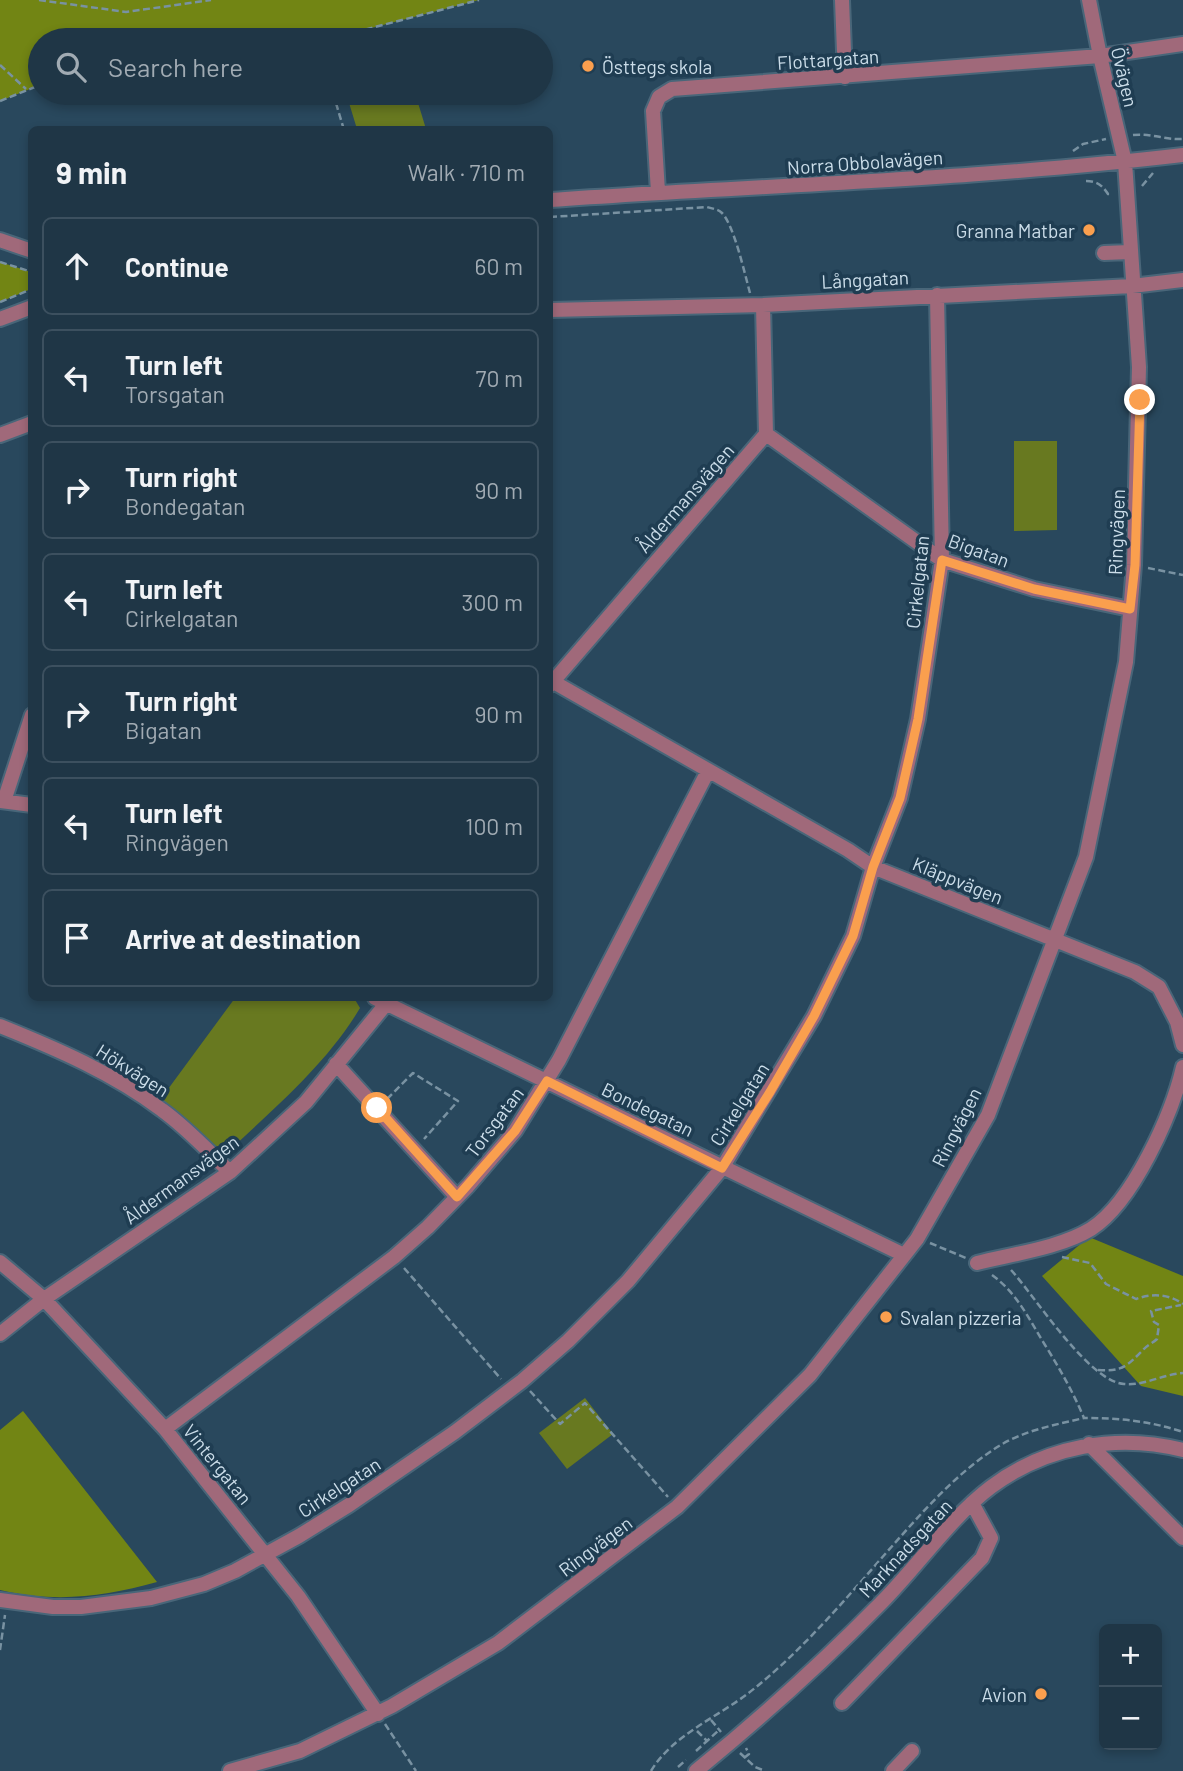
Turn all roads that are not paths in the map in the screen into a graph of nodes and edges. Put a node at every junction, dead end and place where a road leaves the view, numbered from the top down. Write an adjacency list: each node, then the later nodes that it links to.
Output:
1 (842, 0): 5 (street)
2 (1089, 0): 4 (street, Övägen)
3 (1183, 44): 4 (street, Flottargatan)
4 (1100, 56): 5 (street, Flottargatan); 7 (street, Övägen)
5 (845, 77): 8 (street, Flottargatan)
6 (1183, 155): 7 (street, Norra Obbolavägen)
7 (1125, 162): 8 (street, Norra Obbolavägen); 12 (street, Ringvägen)
8 (657, 192): 9 (street, Norra Obbolavägen)
9 (553, 200)
10 (0, 240): 11 (street)
11 (28, 250)
12 (1130, 252): 13 (street); 15 (street, Ringvägen)
13 (1104, 253)
14 (1183, 280): 15 (street, Långgatan)
15 (1132, 286): 16 (street, Långgatan); 25 (street, Ringvägen)
16 (937, 295): 17 (street, Långgatan); 24 (street, Cirkelgatan)
17 (763, 305): 19 (street, Långgatan); 22 (street)
18 (28, 308): 20 (street)
19 (553, 310)
20 (0, 319)
21 (28, 424): 23 (street)
22 (765, 434): 24 (street, Bigatan); 26 (street, Åldermansvägen)
23 (0, 435)
24 (942, 560): 25 (street, Bigatan); 32 (street, Cirkelgatan)
25 (1130, 609): 33 (street, Ringvägen)
26 (553, 679)
27 (553, 684): 29 (street, Kläppvägen)
28 (28, 726): 30 (street)
29 (708, 771): 32 (street, Kläppvägen); 40 (street, Torsgatan)
30 (2, 801): 31 (street)
31 (28, 804)
32 (873, 867): 33 (street, Kläppvägen); 41 (street, Cirkelgatan)
33 (1054, 939): 37 (street, Kläppvägen); 44 (street, Ringvägen)
34 (382, 1001): 38 (street, Åldermansvägen)
35 (385, 1001): 40 (street, Bondegatan)
36 (0, 1026): 42 (street, Hökvägen)
37 (1183, 1045)
38 (336, 1064): 42 (street, Åldermansvägen); 43 (street)
39 (1183, 1067): 46 (street)
40 (547, 1081): 41 (street, Bondegatan); 43 (street, Torsgatan)
41 (722, 1168): 44 (street, Bondegatan); 54 (street, Cirkelgatan)
42 (230, 1172): 47 (street, Åldermansvägen)
43 (457, 1197): 49 (street, Torsgatan)
44 (904, 1255): 57 (street, Ringvägen)
45 (0, 1262): 47 (street, Vintergatan)
46 (977, 1263)
47 (44, 1299): 48 (street, Åldermansvägen); 49 (street, Vintergatan)
48 (0, 1334)
49 (165, 1429): 54 (street, Vintergatan)
50 (1088, 1444): 51 (street, Marknadsgatan); 52 (street, Marknadsgatan); 53 (street)
51 (1183, 1450)
52 (972, 1503): 56 (street); 59 (street, Marknadsgatan)
53 (1183, 1538)
54 (266, 1555): 55 (street, Cirkelgatan); 57 (street, Vintergatan)
55 (4, 1601)
56 (842, 1703)
57 (378, 1714): 60 (street, Ringvägen)
58 (912, 1751): 61 (street)
59 (706, 1769)
60 (230, 1771)
61 (893, 1771)

